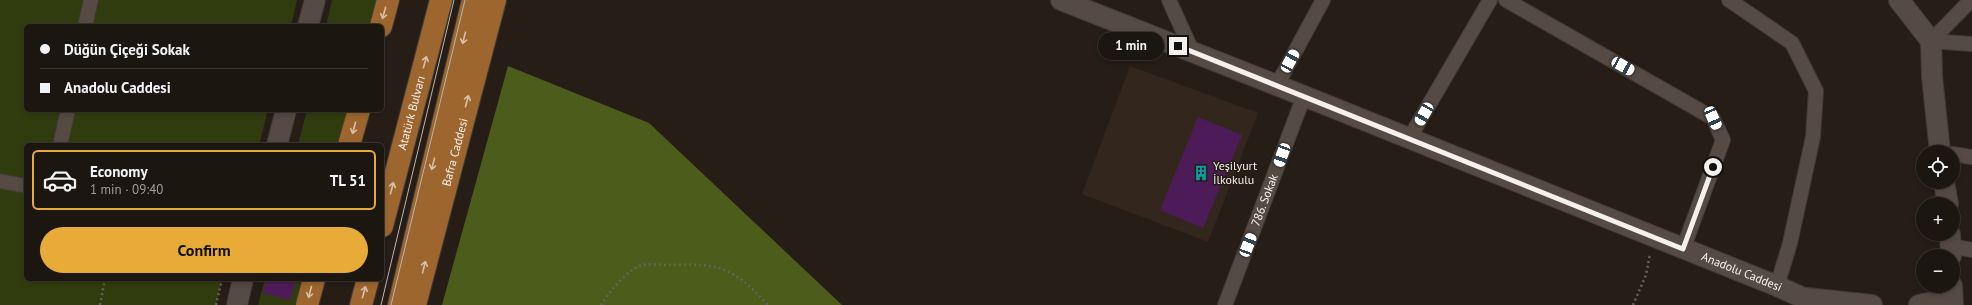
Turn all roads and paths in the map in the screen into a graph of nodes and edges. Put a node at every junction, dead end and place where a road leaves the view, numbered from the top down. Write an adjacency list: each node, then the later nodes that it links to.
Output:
1 (91, 0): 15 (street)
2 (315, 0): 16 (main road)
3 (388, 0): 17 (main road, one-way to 17)
4 (442, 0): 35 (main road, Atatürk Bulvarı, one-way to 4)
5 (473, 0): 53 (main road, Bafra Caddesi, one-way to 53)
6 (495, 0): 54 (main road, Bafra Caddesi, one-way to 6)
7 (1061, 0): 20 (main road, Anadolu Caddesi)
8 (1169, 0): 20 (street)
9 (1323, 0): 21 (street)
10 (1490, 0): 26 (street)
11 (1506, 0): 38 (street)
12 (1729, 0): 45 (street)
13 (1899, 0): 18 (main road)
14 (1971, 0): 18 (street)
15 (85, 24)
16 (309, 24)
17 (382, 24)
18 (1931, 41): 19 (street); 30 (main road)
19 (1972, 44)
20 (1192, 51): 21 (main road, Anadolu Caddesi)
21 (1276, 85): 22 (main road, Anadolu Caddesi)
22 (1304, 96): 26 (main road, Anadolu Caddesi); 57 (street, 786. Sokak)
23 (68, 112): 27 (street)
24 (285, 112): 28 (main road)
25 (358, 112): 29 (main road, one-way to 29)
26 (1409, 139): 36 (main road, Anadolu Caddesi)
27 (60, 143)
28 (278, 143)
29 (350, 143)
30 (1940, 145)
31 (1960, 155): 32 (street)
32 (1972, 157)
33 (0, 181): 34 (street)
34 (24, 186)
35 (384, 218)
36 (1652, 237): 38 (main road, Anadolu Caddesi); 58 (path)
37 (1951, 245): 39 (street)
38 (1683, 249): 45 (main road, Anadolu Caddesi)
39 (1972, 250)
40 (105, 281): 48 (path)
41 (222, 281): 49 (path)
42 (243, 281): 50 (main road)
43 (313, 281): 51 (main road, one-way to 51)
44 (367, 281): 52 (main road, one-way to 44)
45 (1777, 286): 47 (main road, Anadolu Caddesi)
46 (1952, 293): 61 (main road)
47 (1798, 297): 59 (main road); 60 (main road)
48 (100, 305)
49 (216, 305)
50 (237, 305)
51 (307, 305)
52 (361, 305)
53 (399, 305)
54 (415, 305)
55 (600, 305): 56 (path)
56 (768, 305)
57 (1225, 305)
58 (1633, 305)
59 (1819, 305)
60 (1872, 305)
61 (1953, 305)

